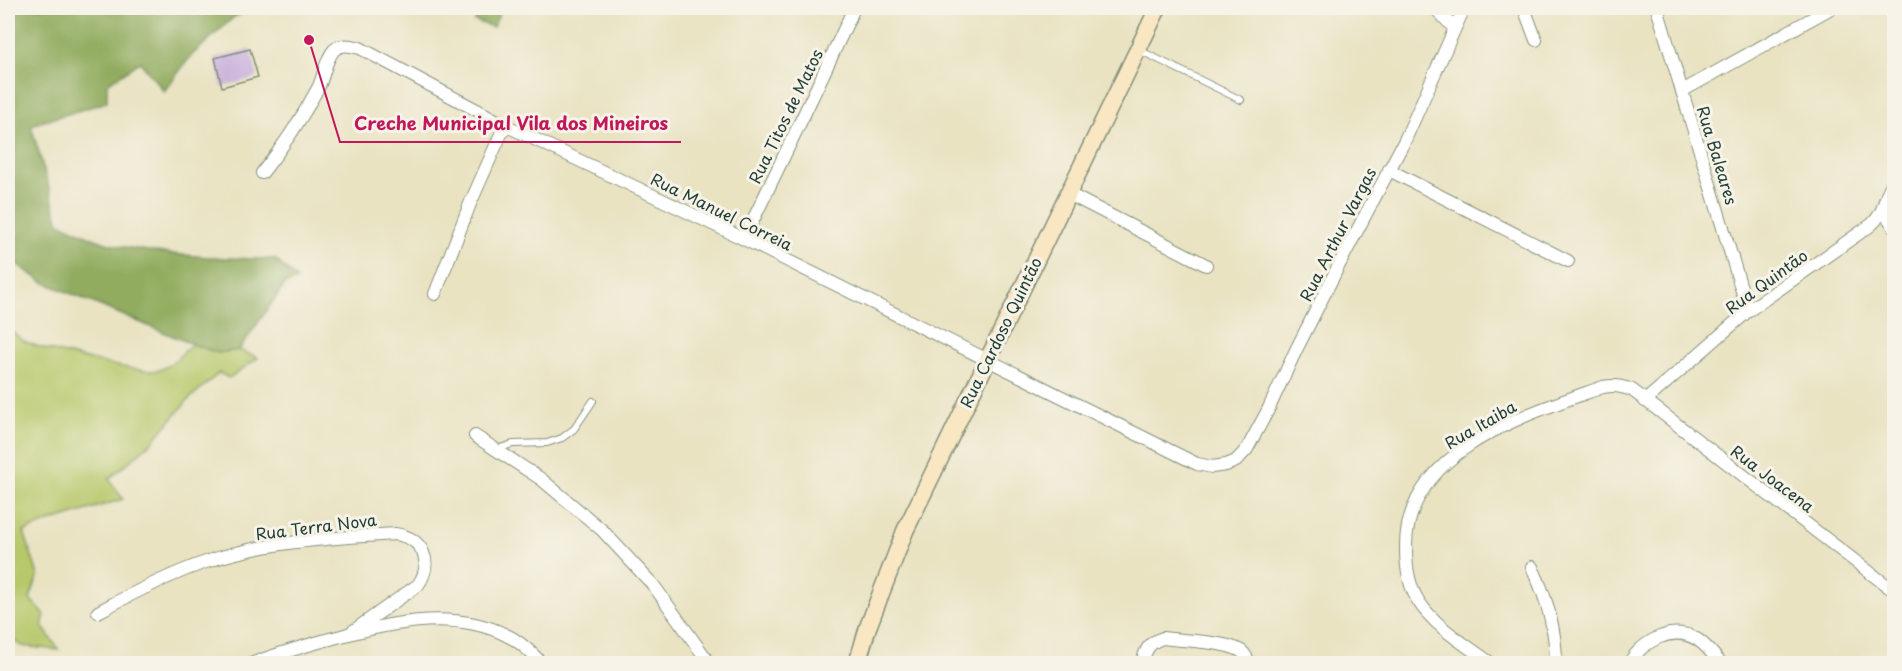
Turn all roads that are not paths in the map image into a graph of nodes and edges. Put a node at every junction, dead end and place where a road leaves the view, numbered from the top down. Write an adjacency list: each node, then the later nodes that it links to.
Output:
1 (854, 8): 20 (street, Rua Titos de Matos)
2 (1158, 8): 10 (street, Rua Cardoso Quintão)
3 (1436, 8): 8 (street)
4 (1464, 8): 8 (street, Rua Arthur Vargas)
5 (1524, 8): 9 (street)
6 (1657, 8): 11 (street, Rua Baleares)
7 (1831, 8): 11 (street)
8 (1454, 28): 14 (street, Rua Arthur Vargas)
9 (1536, 40)
10 (1137, 49): 12 (lane); 17 (street, Rua Cardoso Quintão)
11 (1682, 91): 24 (street, Rua Baleares)
12 (1241, 100)
13 (505, 125): 15 (street, Rua Manuel Correia); 20 (street, Rua Manuel Correia); 23 (street)
14 (1389, 170): 21 (street); 31 (street, Rua Arthur Vargas)
15 (262, 173)
16 (1894, 181): 18 (street, Rua Quintão)
17 (1067, 193): 22 (street); 25 (street, Rua Cardoso Quintão)
18 (1883, 210): 19 (street); 24 (street, Rua Quintão)
19 (1894, 227)
20 (744, 239): 25 (street, Rua Manuel Correia)
21 (1568, 261)
22 (1206, 265)
23 (435, 294)
24 (1748, 311): 28 (street, Rua Quintão)
25 (986, 361): 31 (street, Rua Manuel Correia); 39 (street, Rua Cardoso Quintão)
26 (1632, 390): 28 (street, Rua Joacena); 42 (street, Rua Itaiba)
27 (593, 401): 30 (lane)
28 (1646, 401): 33 (street, Rua Joacena)
29 (475, 436): 30 (street)
30 (496, 449): 38 (street)
31 (1226, 465)
32 (1532, 567): 43 (street)
33 (1894, 591)
34 (98, 612): 35 (street, Rua Terra Nova)
35 (349, 634): 36 (street); 37 (street)
36 (251, 663)
37 (542, 663)
38 (710, 663)
39 (857, 663)
40 (1142, 663): 41 (street)
41 (1249, 663)
42 (1492, 663)
43 (1556, 663)
44 (1629, 663): 45 (street)
45 (1721, 663)

